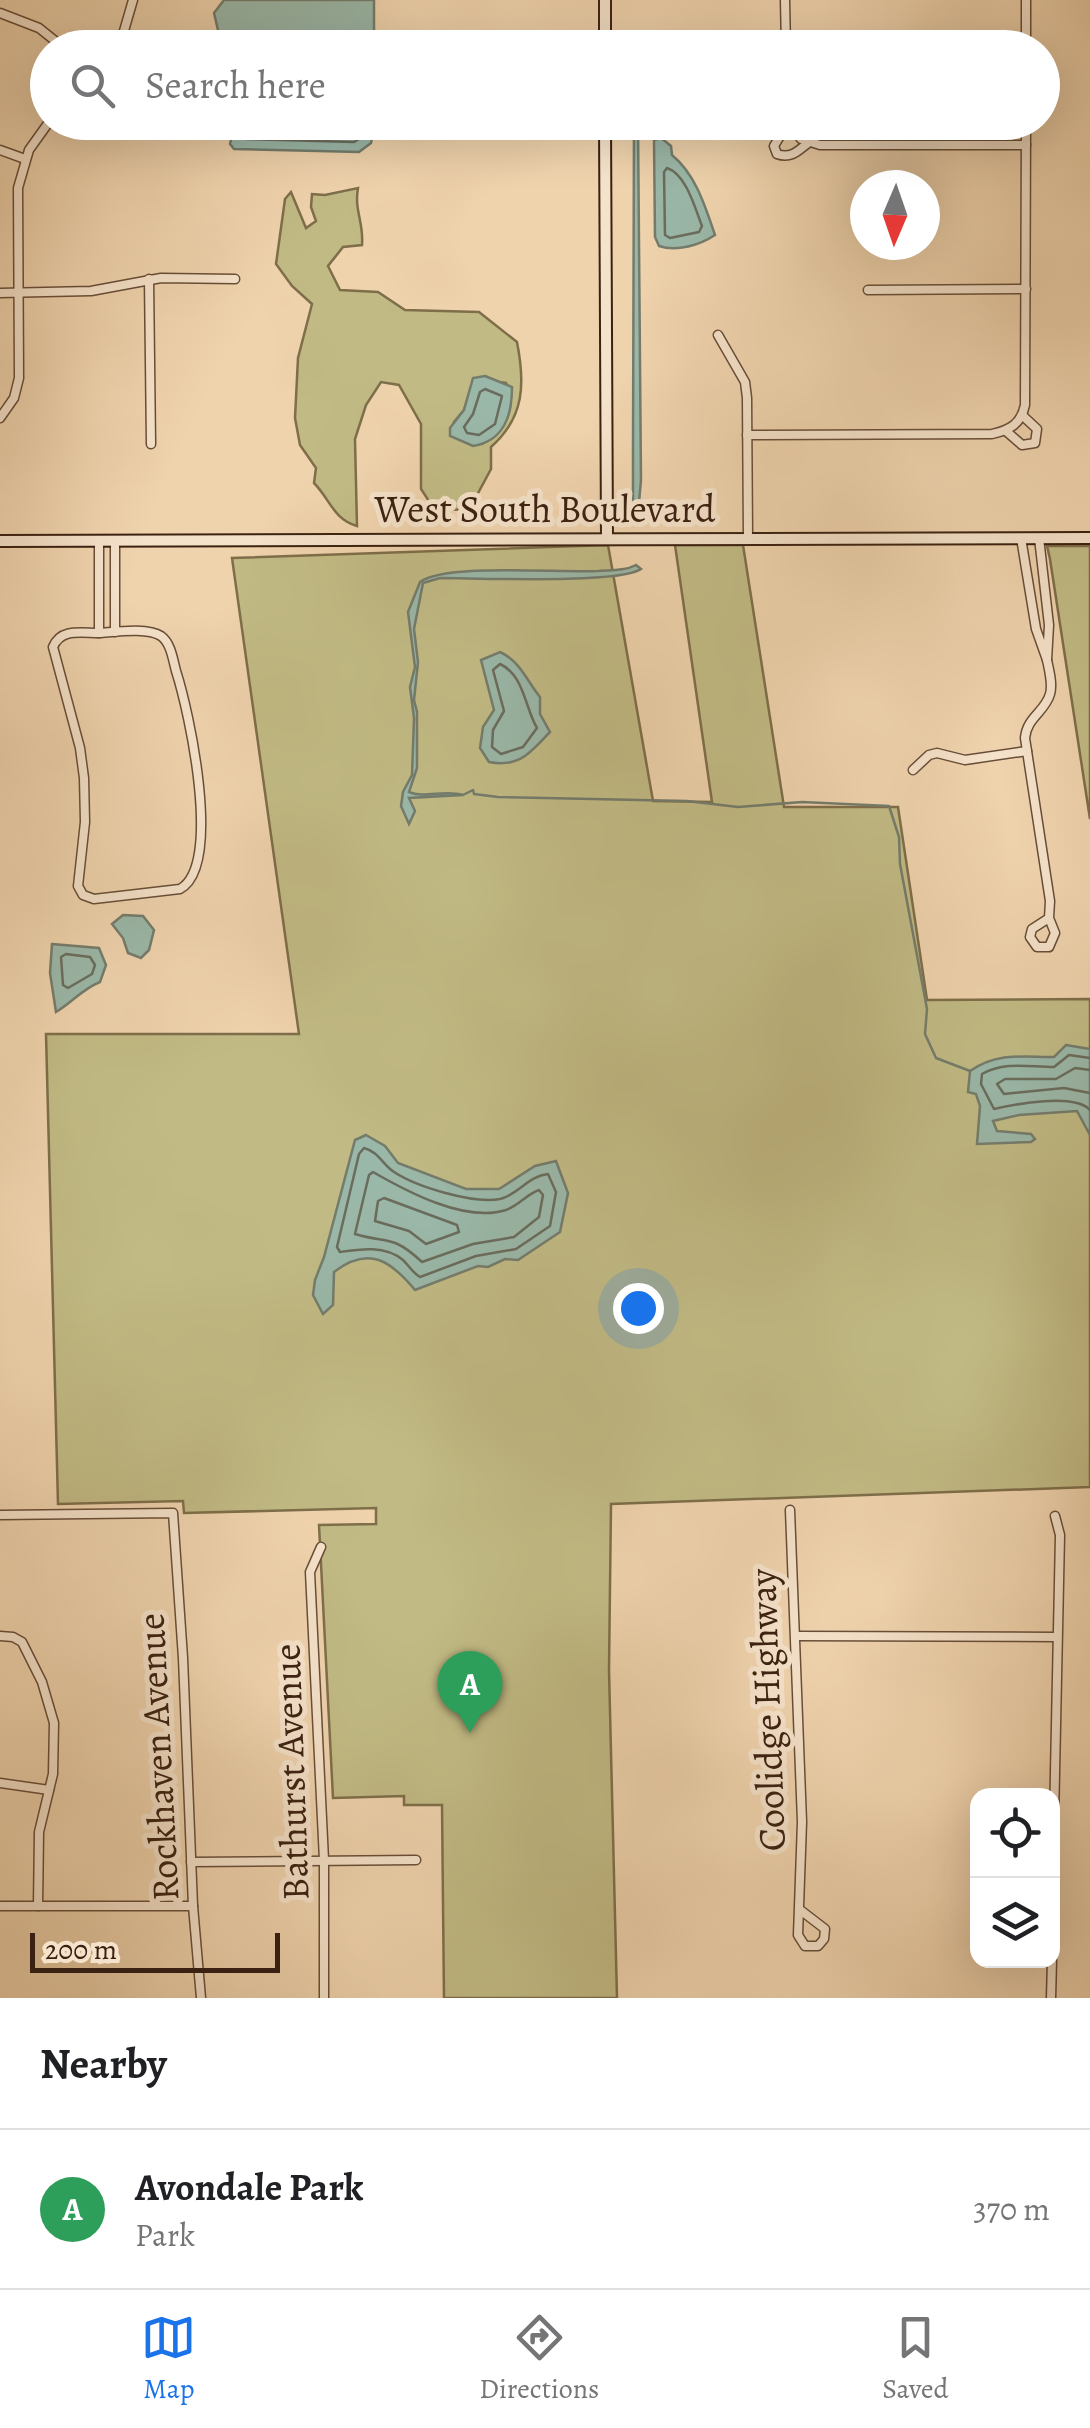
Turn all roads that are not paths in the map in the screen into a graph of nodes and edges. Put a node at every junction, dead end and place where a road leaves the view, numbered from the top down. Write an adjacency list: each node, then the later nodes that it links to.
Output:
1 (133, 0): 7 (street)
2 (605, 0): 8 (main road)
3 (786, 0): 9 (street)
4 (1026, 0): 10 (street)
5 (0, 13): 6 (street)
6 (42, 30)
7 (124, 30)
8 (605, 30)
9 (786, 30)
10 (1026, 30)
11 (37, 140): 19 (street)
12 (605, 140): 32 (main road)
13 (776, 140): 16 (street)
14 (805, 140): 16 (street)
15 (1026, 140): 17 (street)
16 (808, 143): 17 (street)
17 (1026, 145): 22 (street)
18 (0, 150): 19 (street)
19 (25, 159): 24 (street)
20 (149, 279): 21 (street); 24 (street); 31 (street)
21 (236, 280)
22 (1026, 289): 23 (street); 27 (street)
23 (868, 290)
24 (18, 292): 25 (street); 28 (street)
25 (0, 293)
26 (718, 335): 30 (street)
27 (1022, 416): 29 (street); 29 (street)
28 (0, 418)
29 (1006, 431): 30 (street)
30 (748, 435): 33 (street)
31 (151, 444)
32 (607, 538): 33 (main road, West South Boulevard); 39 (main road, West South Boulevard)
33 (748, 538): 34 (main road, West South Boulevard)
34 (1021, 538): 35 (main road, West South Boulevard); 42 (street)
35 (1039, 538): 36 (main road, West South Boulevard); 42 (street)
36 (1090, 538)
37 (0, 541): 38 (main road, West South Boulevard)
38 (99, 541): 39 (main road, West South Boulevard); 41 (street)
39 (115, 541): 40 (street)
40 (115, 632): 41 (street); 41 (street)
41 (99, 633)
42 (1047, 660): 43 (street)
43 (1027, 751): 44 (street); 45 (street)
44 (913, 770)
45 (1049, 918)
46 (790, 1510): 51 (street, Coolidge Highway)
47 (0, 1516): 57 (street, Rockhaven Avenue)
48 (1056, 1516): 52 (street)
49 (321, 1547): 55 (street, Bathurst Avenue)
50 (0, 1636): 54 (street)
51 (797, 1636): 52 (street); 62 (street, Coolidge Highway)
52 (1057, 1637): 58 (street)
53 (0, 1783): 54 (street)
54 (49, 1790): 60 (street)
55 (324, 1860): 56 (street); 57 (street); 65 (street, Bathurst Avenue)
56 (416, 1860)
57 (191, 1862): 61 (street, Rockhaven Avenue)
58 (1053, 1878)
59 (0, 1906): 60 (street)
60 (38, 1906): 61 (street)
61 (193, 1906): 64 (street, Rockhaven Avenue)
62 (799, 1909): 62 (street, Coolidge Highway)
63 (1052, 1968): 66 (street)
64 (201, 1998)
65 (324, 1998)
66 (1051, 1998)

